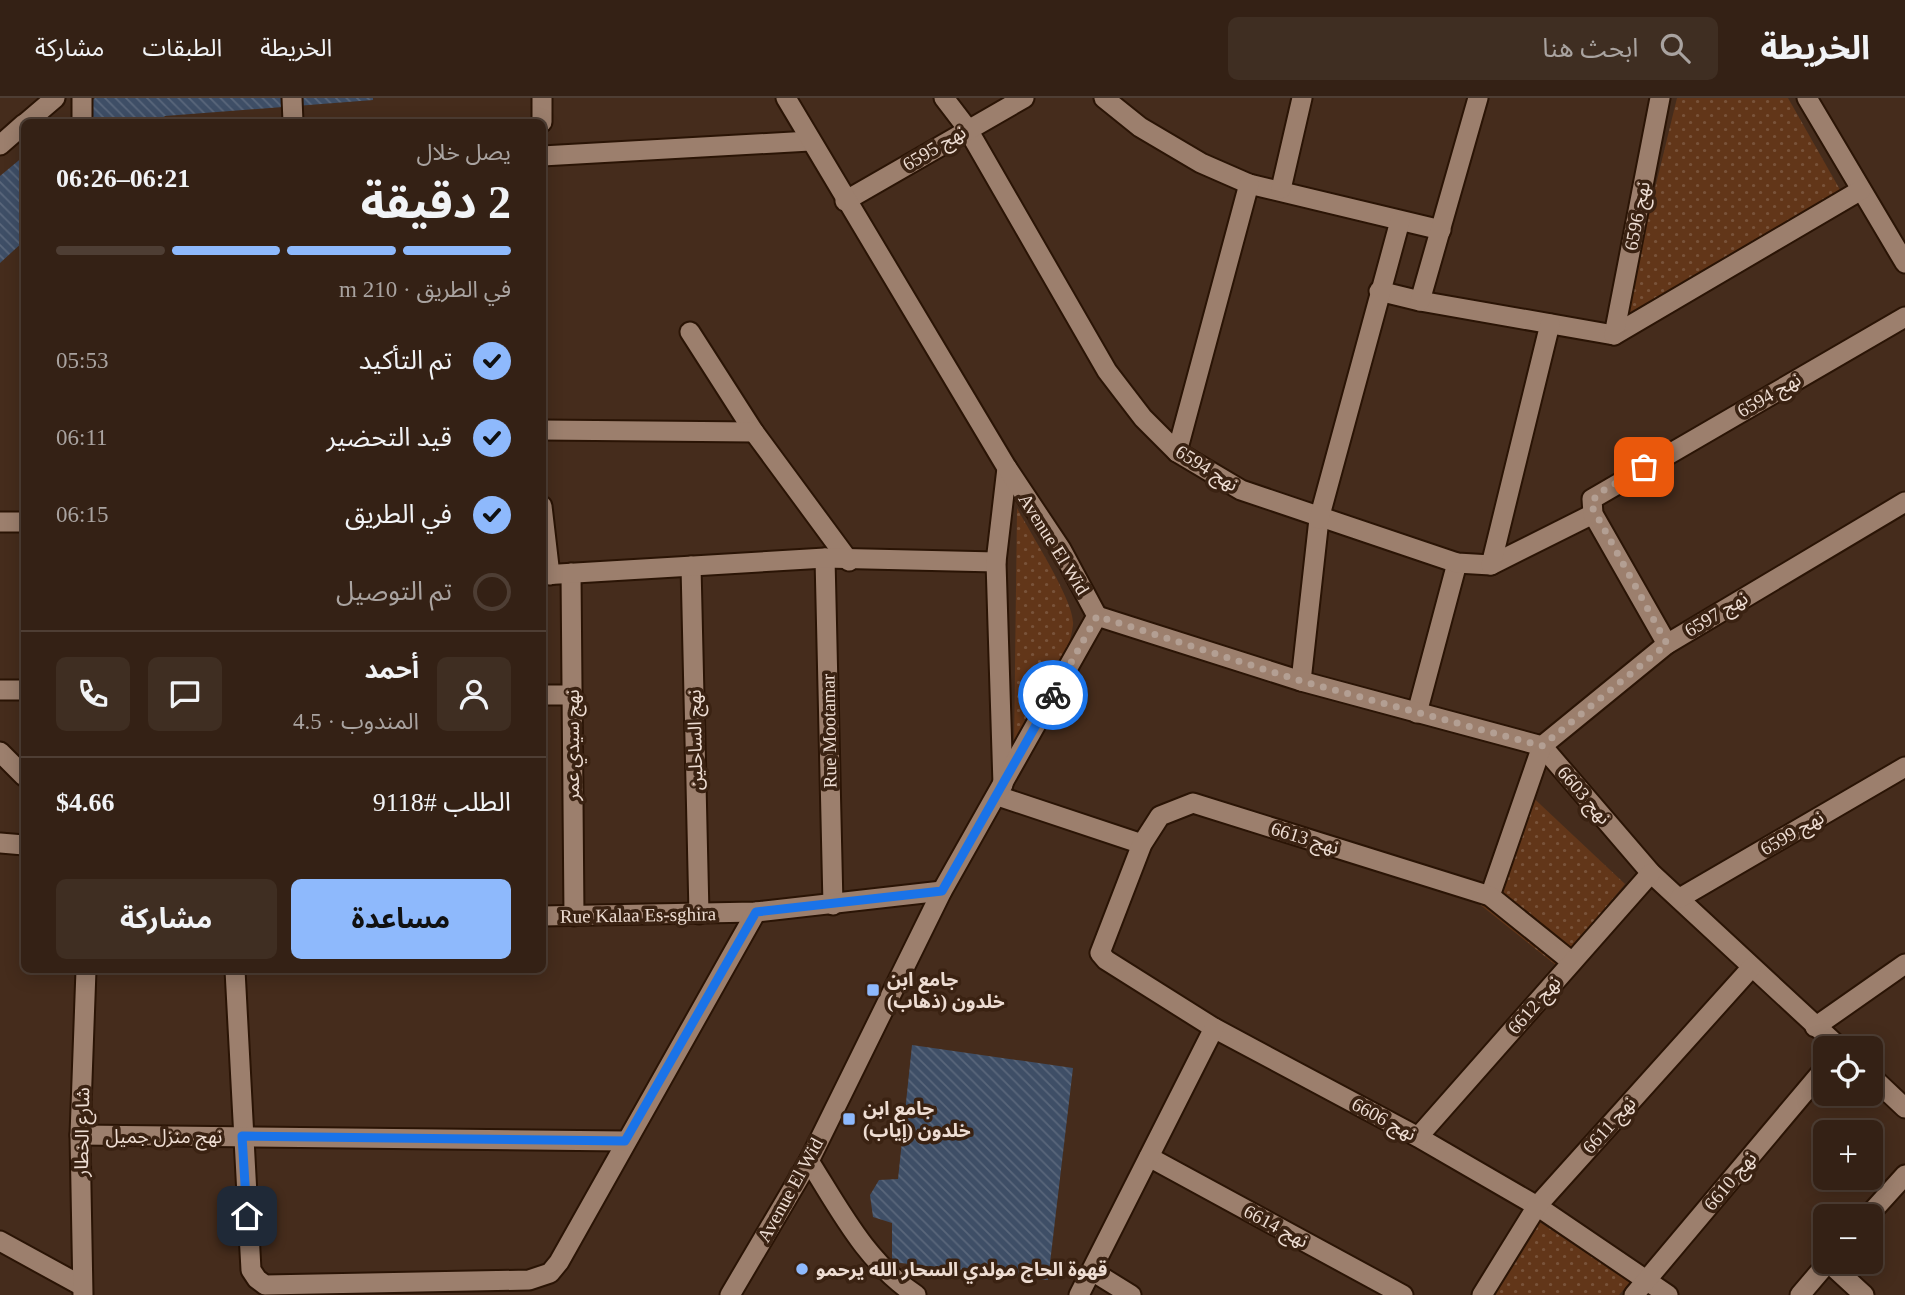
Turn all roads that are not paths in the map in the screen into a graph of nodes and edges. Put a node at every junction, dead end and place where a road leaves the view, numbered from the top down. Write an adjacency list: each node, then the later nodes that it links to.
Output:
1 (55, 98): 13 (street)
2 (82, 98): 14 (street)
3 (292, 98): 15 (street)
4 (542, 98): 16 (street)
5 (786, 98): 19 (street, Avenue El Wid)
6 (944, 98): 18 (street, نهج 6594)
7 (1024, 98): 18 (street, نهج 6595)
8 (1104, 98): 22 (street)
9 (1302, 98): 23 (street)
10 (1478, 98): 27 (street)
11 (1660, 98): 34 (street, نهج 6596)
12 (1807, 98): 24 (street)
13 (31, 119)
14 (82, 119)
15 (293, 119)
16 (541, 119)
17 (21, 127): 20 (street)
18 (967, 128): 25 (street, نهج 6595); 37 (street, نهج 6594)
19 (810, 141): 21 (street); 25 (street, Avenue El Wid)
20 (0, 145)
21 (546, 156)
22 (1249, 184): 23 (street); 37 (street)
23 (1281, 189): 26 (street)
24 (1861, 190): 28 (street); 34 (street)
25 (845, 201): 38 (street, Avenue El Wid)
26 (1400, 221): 27 (street); 29 (street)
27 (1441, 230): 30 (street)
28 (1905, 263)
29 (1379, 291): 30 (street); 41 (street)
30 (1420, 301): 32 (street)
31 (1905, 317): 40 (street, نهج 6594)
32 (1550, 324): 34 (street); 48 (street)
33 (690, 332): 36 (street)
34 (1614, 335)
35 (546, 430): 36 (street)
36 (754, 432): 45 (street)
37 (1177, 452): 41 (street, نهج 6594)
38 (1007, 468): 46 (street); 52 (street, Avenue El Wid)
39 (1905, 502): 53 (street, نهج 6597)
40 (1593, 514): 48 (street, نهج 6594); 53 (street)
41 (1319, 519): 47 (street, نهج 6594); 54 (street)
42 (0, 522): 43 (street)
43 (21, 522)
44 (825, 558): 45 (street); 49 (street); 72 (street, Rue Mootamar)
45 (849, 561): 46 (street)
46 (996, 562): 64 (street)
47 (1457, 563): 48 (street, نهج 6594); 59 (street)
48 (1491, 565)
49 (691, 566): 50 (street); 74 (street, نهج الساحلين)
50 (571, 573): 51 (street); 58 (street, نهج سيدي عمر)
51 (546, 575)
52 (1097, 616): 54 (street); 64 (street, Avenue El Wid)
53 (1667, 644): 60 (street, نهج 6597)
54 (1301, 681): 59 (street)
55 (0, 690): 56 (street)
56 (21, 690)
57 (546, 695): 58 (street)
58 (572, 695): 76 (street, نهج سيدي عمر)
59 (1417, 713): 60 (street)
60 (1542, 746): 68 (street, نهج 6603); 70 (street)
61 (0, 752): 63 (street)
62 (1905, 767): 71 (street, نهج 6599)
63 (21, 773)
64 (1000, 791): 66 (street); 69 (street, Avenue El Wid)
65 (0, 843): 67 (street)
66 (1142, 844): 70 (street, نهج 6613); 77 (street, نهج 6613)
67 (21, 845)
68 (1651, 873): 71 (street, نهج 6603); 78 (street, نهج 6612)
69 (942, 891): 72 (street, Rue Kalaa Es-sghira); 94 (street, Avenue El Wid)
70 (1490, 896): 78 (street, نهج 6613)
71 (1680, 898): 80 (street, نهج 6603)
72 (833, 905): 73 (street, Rue Kalaa Es-sghira)
73 (756, 912): 74 (street, Rue Kalaa Es-sghira); 92 (street)
74 (699, 914): 76 (street, Rue Kalaa Es-sghira)
75 (546, 916): 76 (street, Rue Kalaa Es-sghira)
76 (573, 916)
77 (1101, 949): 84 (street, نهج 6606)
78 (1572, 962): 91 (street, نهج 6612)
79 (1905, 964): 83 (street)
80 (1752, 967): 83 (street, نهج 6603); 97 (street, نهج 6611)
81 (86, 973): 89 (street, شارع الخطار)
82 (235, 973): 90 (street)
83 (1815, 1027): 85 (street, نهج 6603)
84 (1214, 1028): 91 (street, نهج 6606); 93 (street)
85 (1826, 1036)
86 (1813, 1082): 102 (street, نهج 6610)
87 (1883, 1087): 88 (street)
88 (1905, 1108)
89 (80, 1135): 90 (street, نهج منزل جميل); 103 (street, شارع الخطار)
90 (242, 1136): 92 (street, نهج منزل جميل); 92 (street)
91 (1418, 1137): 97 (street, نهج 6606)
92 (625, 1141)
93 (1149, 1157): 99 (street); 108 (street, نهج 6614)
94 (809, 1161): 104 (street, Avenue El Wid); 105 (street)
95 (1905, 1175): 96 (street)
96 (1879, 1204)
97 (1536, 1206): 102 (street, نهج 6606); 109 (street, نهج 6611)
98 (0, 1241): 103 (street)
99 (1092, 1271): 106 (street); 107 (street)
100 (1818, 1274): 111 (street)
101 (1841, 1274): 112 (street)
102 (1640, 1287): 110 (street, نهج 6606)
103 (82, 1290)
104 (730, 1295)
105 (916, 1295)
106 (1079, 1295)
107 (1131, 1295)
108 (1403, 1295)
109 (1482, 1295)
110 (1668, 1295)
111 (1800, 1295)
112 (1864, 1295)

